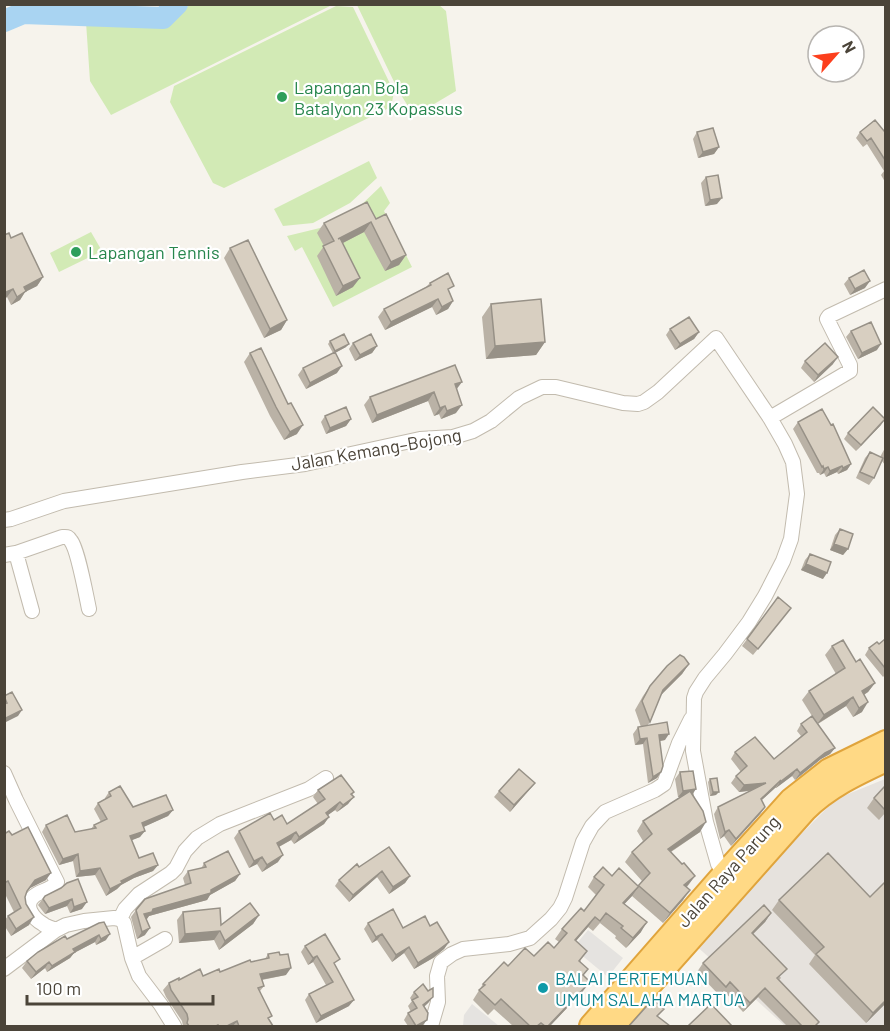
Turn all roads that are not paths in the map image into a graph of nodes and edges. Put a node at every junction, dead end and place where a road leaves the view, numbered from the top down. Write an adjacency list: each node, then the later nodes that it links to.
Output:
1 (885, 289): 2 (street)
2 (770, 418): 3 (street, Jalan Kemang–Bojong); 7 (street, Jalan Kemang–Bojong)
3 (4, 520)
4 (10, 554): 5 (street); 6 (street)
5 (89, 609)
6 (32, 611)
7 (693, 715): 12 (street, Jalan Kemang–Bojong); 19 (street)
8 (885, 742): 12 (highway, Jalan Raya Parung)
9 (885, 760): 12 (highway, Jalan Raya Parung)
10 (4, 772): 14 (street)
11 (326, 778): 13 (street)
12 (731, 880): 20 (highway, Jalan Raya Parung); 21 (highway, Jalan Raya Parung)
13 (120, 919): 14 (street); 16 (street)
14 (56, 930): 17 (street)
15 (165, 939): 16 (street)
16 (132, 958): 18 (street)
17 (4, 969)
18 (174, 1026)
19 (431, 1026)
20 (591, 1026)
21 (613, 1026)

